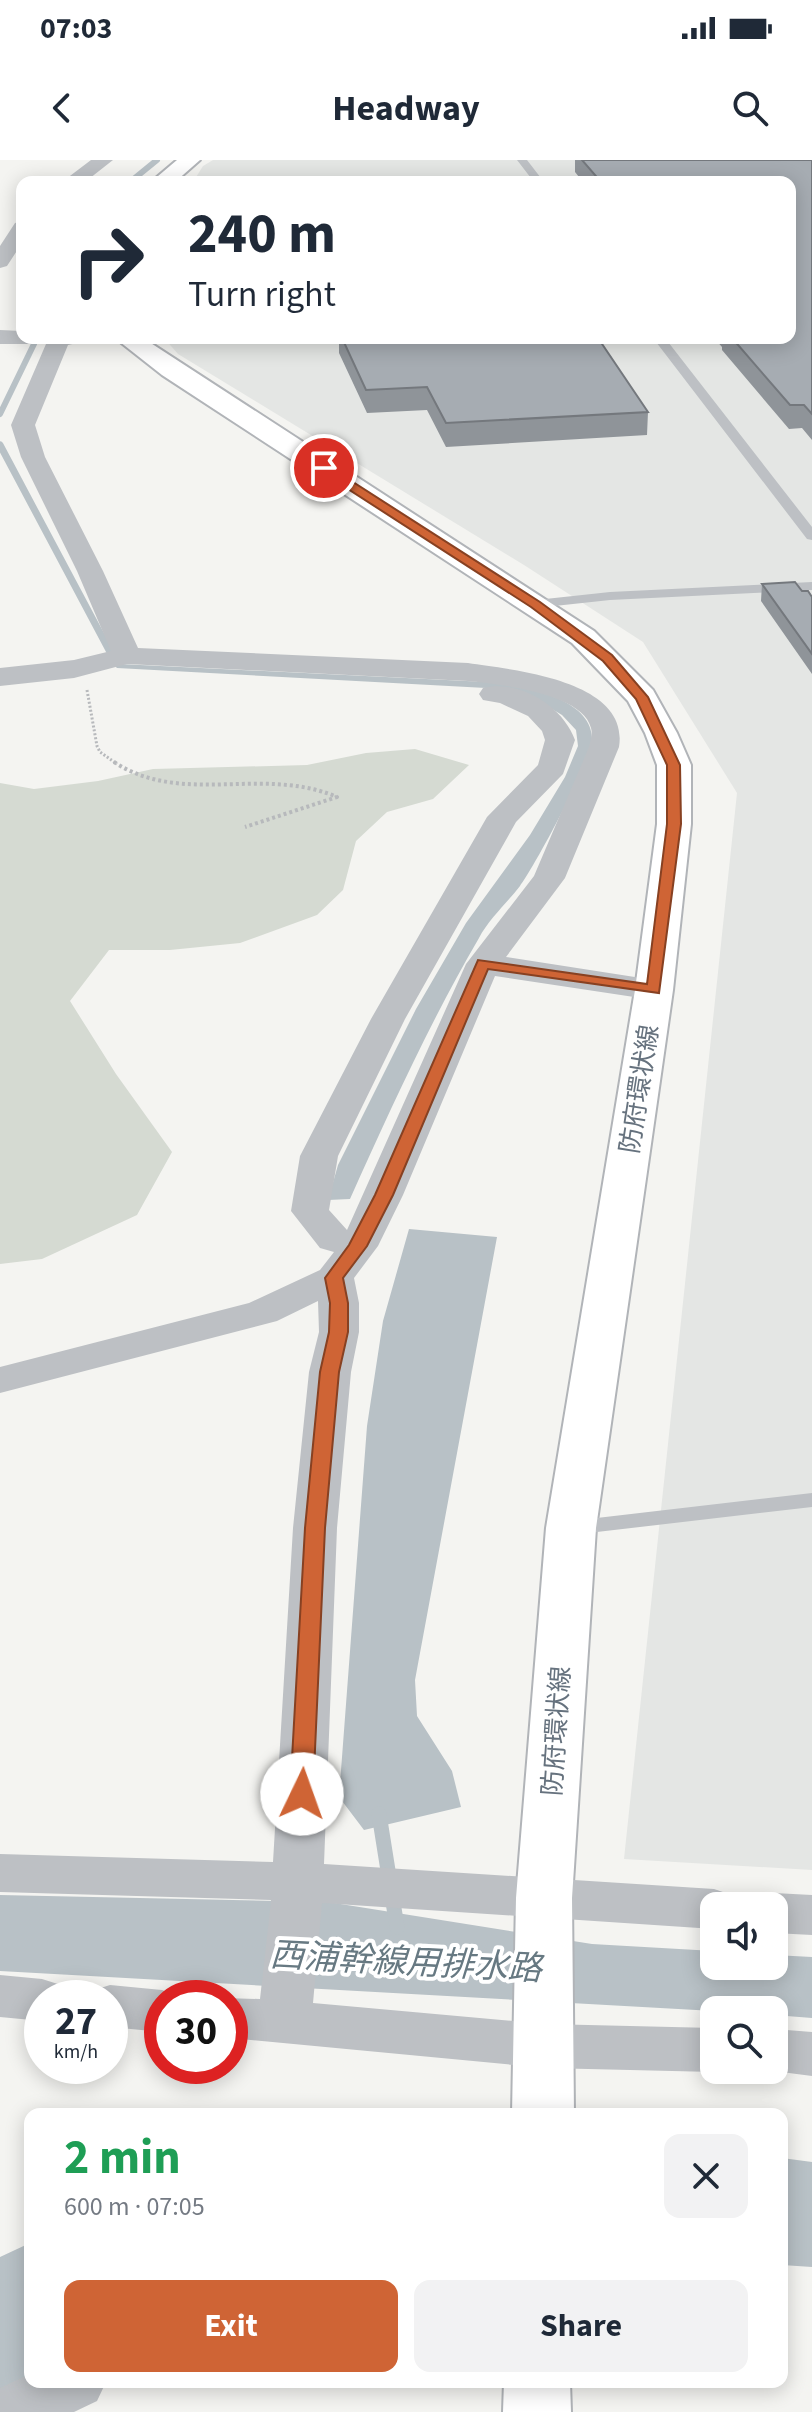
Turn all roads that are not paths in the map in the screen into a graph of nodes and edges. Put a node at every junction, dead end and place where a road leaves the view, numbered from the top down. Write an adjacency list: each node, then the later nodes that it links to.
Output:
1 (104, 160): 4 (street)
2 (190, 160): 5 (main road)
3 (522, 160): 6 (lane)
4 (81, 176)
5 (170, 176)
6 (534, 176)
7 (16, 235): 8 (street)
8 (0, 262)
9 (62, 344): 15 (street)
10 (135, 344): 14 (main road, 防府環状線)
11 (664, 344): 12 (lane)
12 (812, 536)
13 (812, 586): 14 (lane)
14 (536, 604): 19 (main road, 防府環状線)
15 (127, 656): 16 (street); 18 (street)
16 (79, 669): 17 (street); 20 (street)
17 (0, 677)
18 (483, 964): 19 (street); 20 (street)
19 (654, 990): 23 (main road, 防府環状線)
20 (346, 1262): 21 (street); 25 (street)
21 (0, 1380)
22 (812, 1500): 23 (lane)
23 (571, 1528): 27 (main road, 防府環状線)
24 (0, 1873): 25 (street)
25 (297, 1888): 27 (street); 32 (street)
26 (700, 1909): 27 (street)
27 (546, 1911): 34 (main road, 防府環状線)
28 (788, 1914): 29 (street)
29 (812, 1915)
30 (0, 1996): 31 (street)
31 (24, 1998)
32 (286, 2006): 33 (street); 34 (street)
33 (248, 2013)
34 (546, 2032): 35 (street); 38 (main road, 防府環状線)
35 (700, 2048)
36 (788, 2052): 37 (street)
37 (812, 2054)
38 (543, 2108)
39 (63, 2388): 41 (street)
40 (537, 2388): 42 (main road)
41 (11, 2412)
42 (537, 2412)

